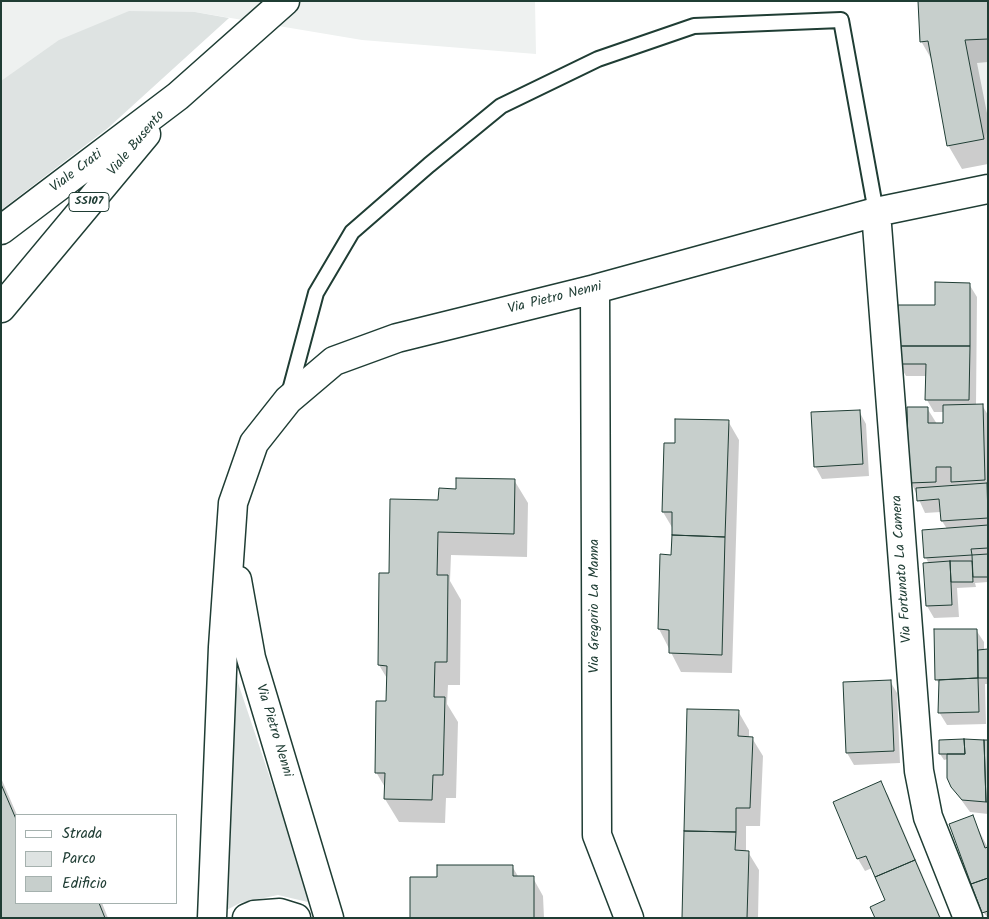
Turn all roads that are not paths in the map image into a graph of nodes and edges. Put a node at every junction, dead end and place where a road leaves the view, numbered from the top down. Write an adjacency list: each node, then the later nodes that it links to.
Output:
1 (285, 1): 2 (street, SS107)
2 (178, 96): 5 (street, Viale Crati / SS107); 7 (street, Viale Busento / SS107)
3 (988, 189): 4 (street, Via Pietro Nenni)
4 (876, 212): 6 (street, Via Pietro Nenni); 8 (lane); 15 (street, Via Fortunato La Camera)
5 (1, 230)
6 (595, 289): 8 (street, Via Pietro Nenni); 14 (street, Via Gregorio La Manna)
7 (1, 308)
8 (288, 400): 9 (street, Via Pietro Nenni)
9 (230, 541): 10 (street, Via Pietro Nenni); 13 (street, Via Pietro Nenni)
10 (212, 918)
11 (247, 918): 12 (street)
12 (296, 918)
13 (329, 918)
14 (629, 918)
15 (968, 918)

